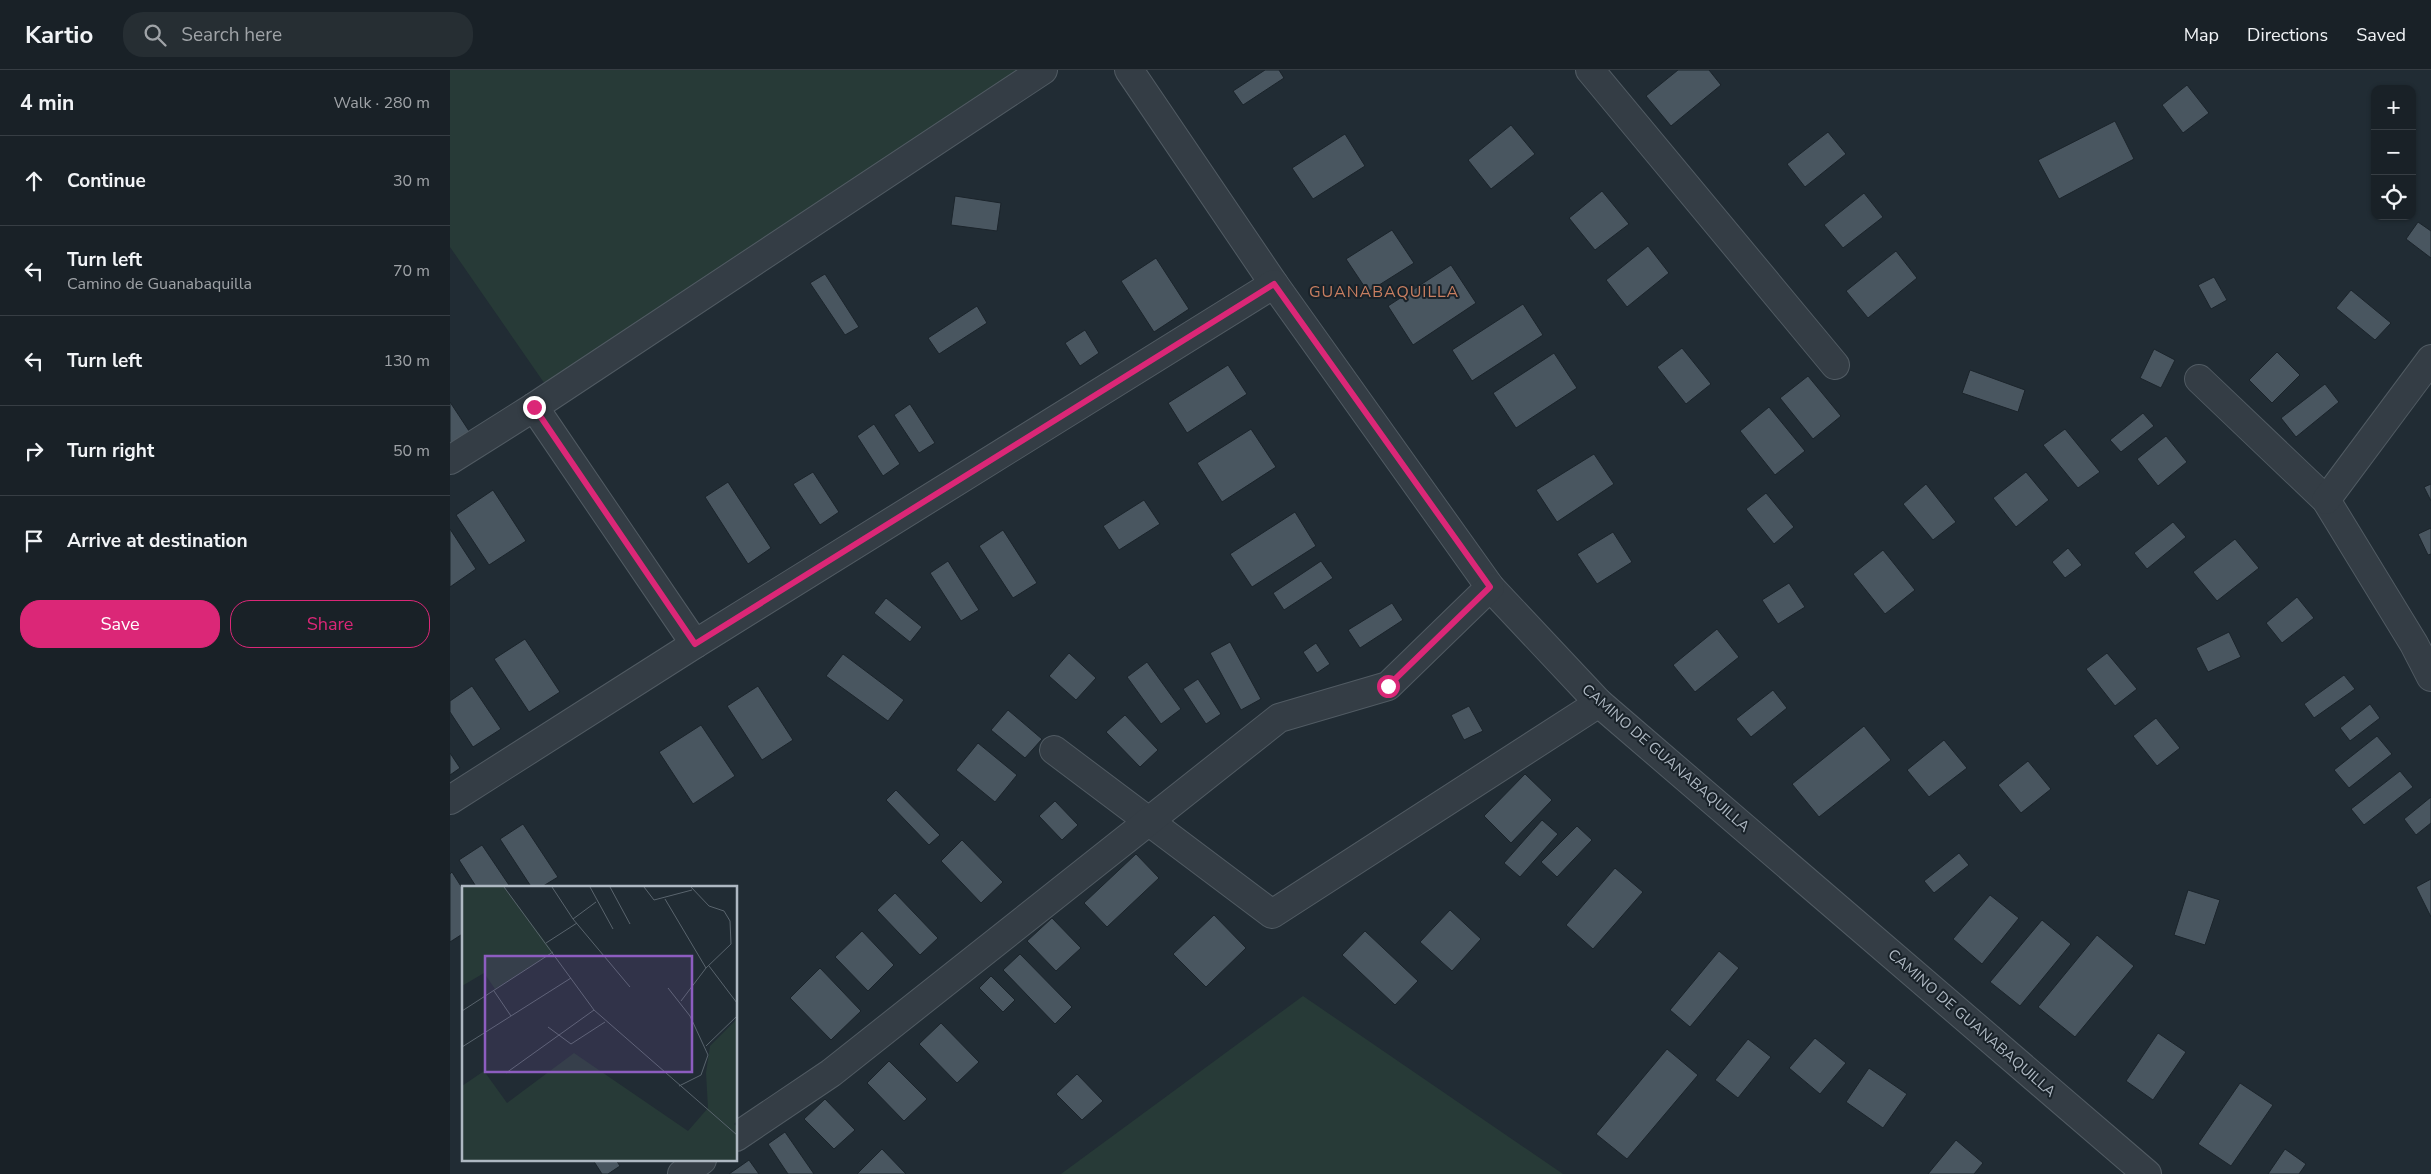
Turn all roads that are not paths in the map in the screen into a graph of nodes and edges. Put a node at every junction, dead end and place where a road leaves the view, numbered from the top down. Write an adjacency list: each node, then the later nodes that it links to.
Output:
1 (1043, 70): 8 (street)
2 (1129, 70): 4 (street, CAMINO DE GUANABAQUILLA)
3 (1590, 70): 6 (street)
4 (1274, 284): 11 (street, CAMINO DE GUANABAQUILLA); 12 (street)
5 (2431, 359): 10 (street)
6 (1835, 365)
7 (2199, 379): 10 (street)
8 (534, 407): 9 (street); 12 (street)
9 (450, 460)
10 (2326, 500): 13 (street)
11 (1490, 587): 14 (street, CAMINO DE GUANABAQUILLA); 17 (street)
12 (695, 644): 16 (street)
13 (2431, 676)
14 (1599, 703): 17 (street); 21 (street, CAMINO DE GUANABAQUILLA)
15 (1054, 750): 17 (street)
16 (450, 800)
17 (1147, 821): 18 (street)
18 (738, 1136)
19 (699, 1162): 20 (street)
20 (682, 1174)
21 (2147, 1174)

